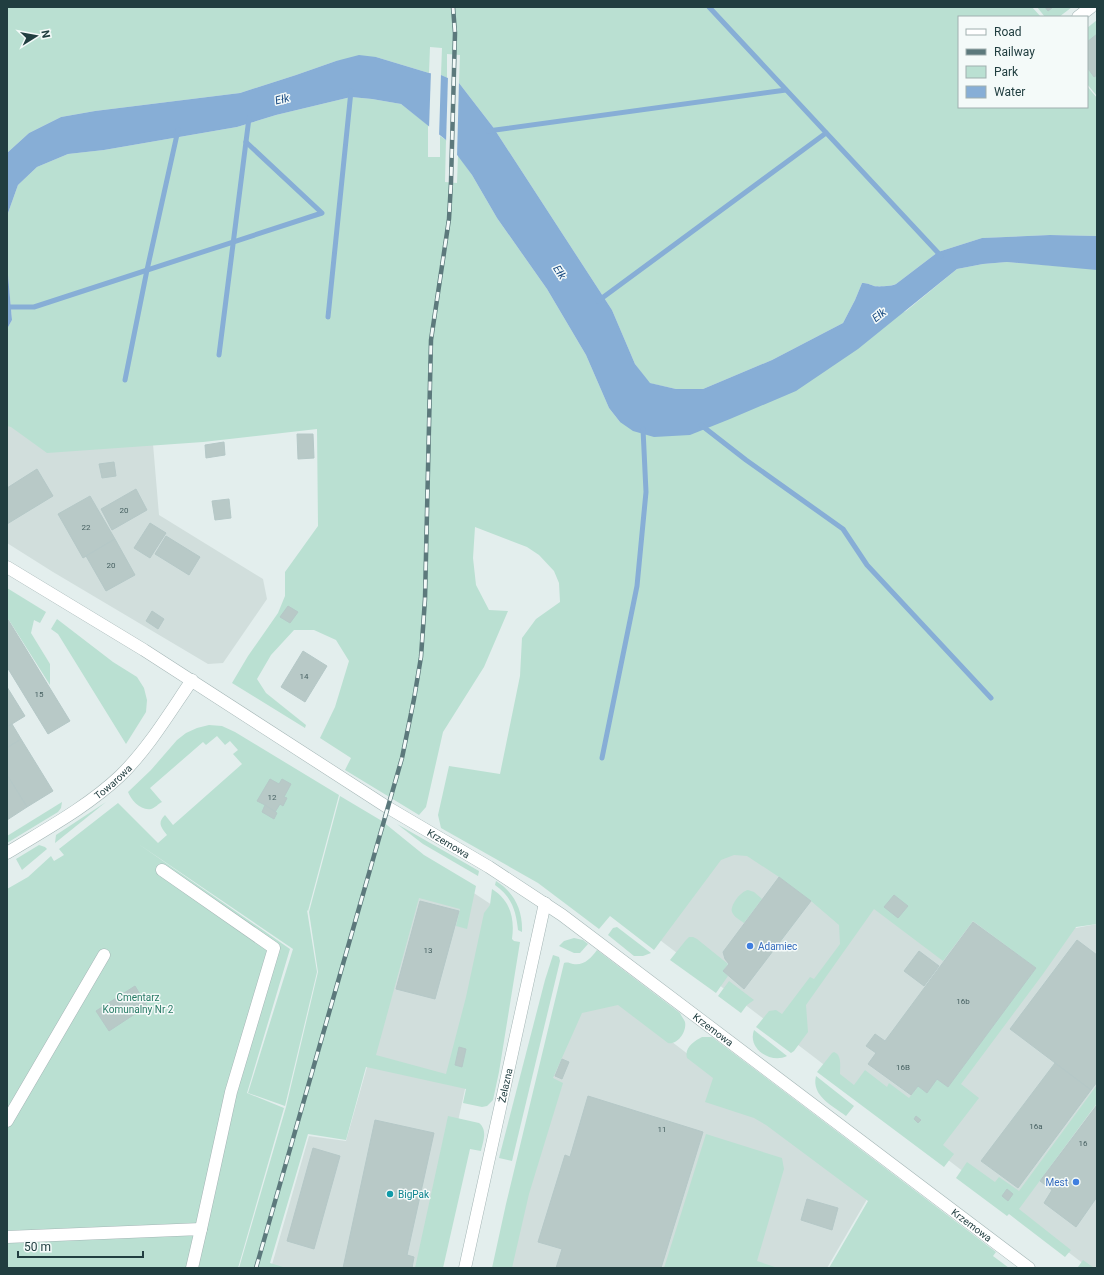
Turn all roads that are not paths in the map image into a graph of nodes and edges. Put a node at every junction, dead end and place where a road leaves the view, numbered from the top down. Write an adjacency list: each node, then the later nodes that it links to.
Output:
1 (1091, 7): 2 (street)
2 (1079, 16)
3 (7, 567): 4 (street)
4 (192, 680): 5 (street, Towarowa); 7 (street, Krzemowa)
5 (7, 853)
6 (162, 870): 10 (street)
7 (545, 903): 13 (street, Żelazna); 14 (street, Krzemowa)
8 (104, 955): 9 (street)
9 (7, 1121)
10 (200, 1229): 11 (street); 12 (street)
11 (7, 1236)
12 (192, 1268)
13 (465, 1268)
14 (1029, 1268)

